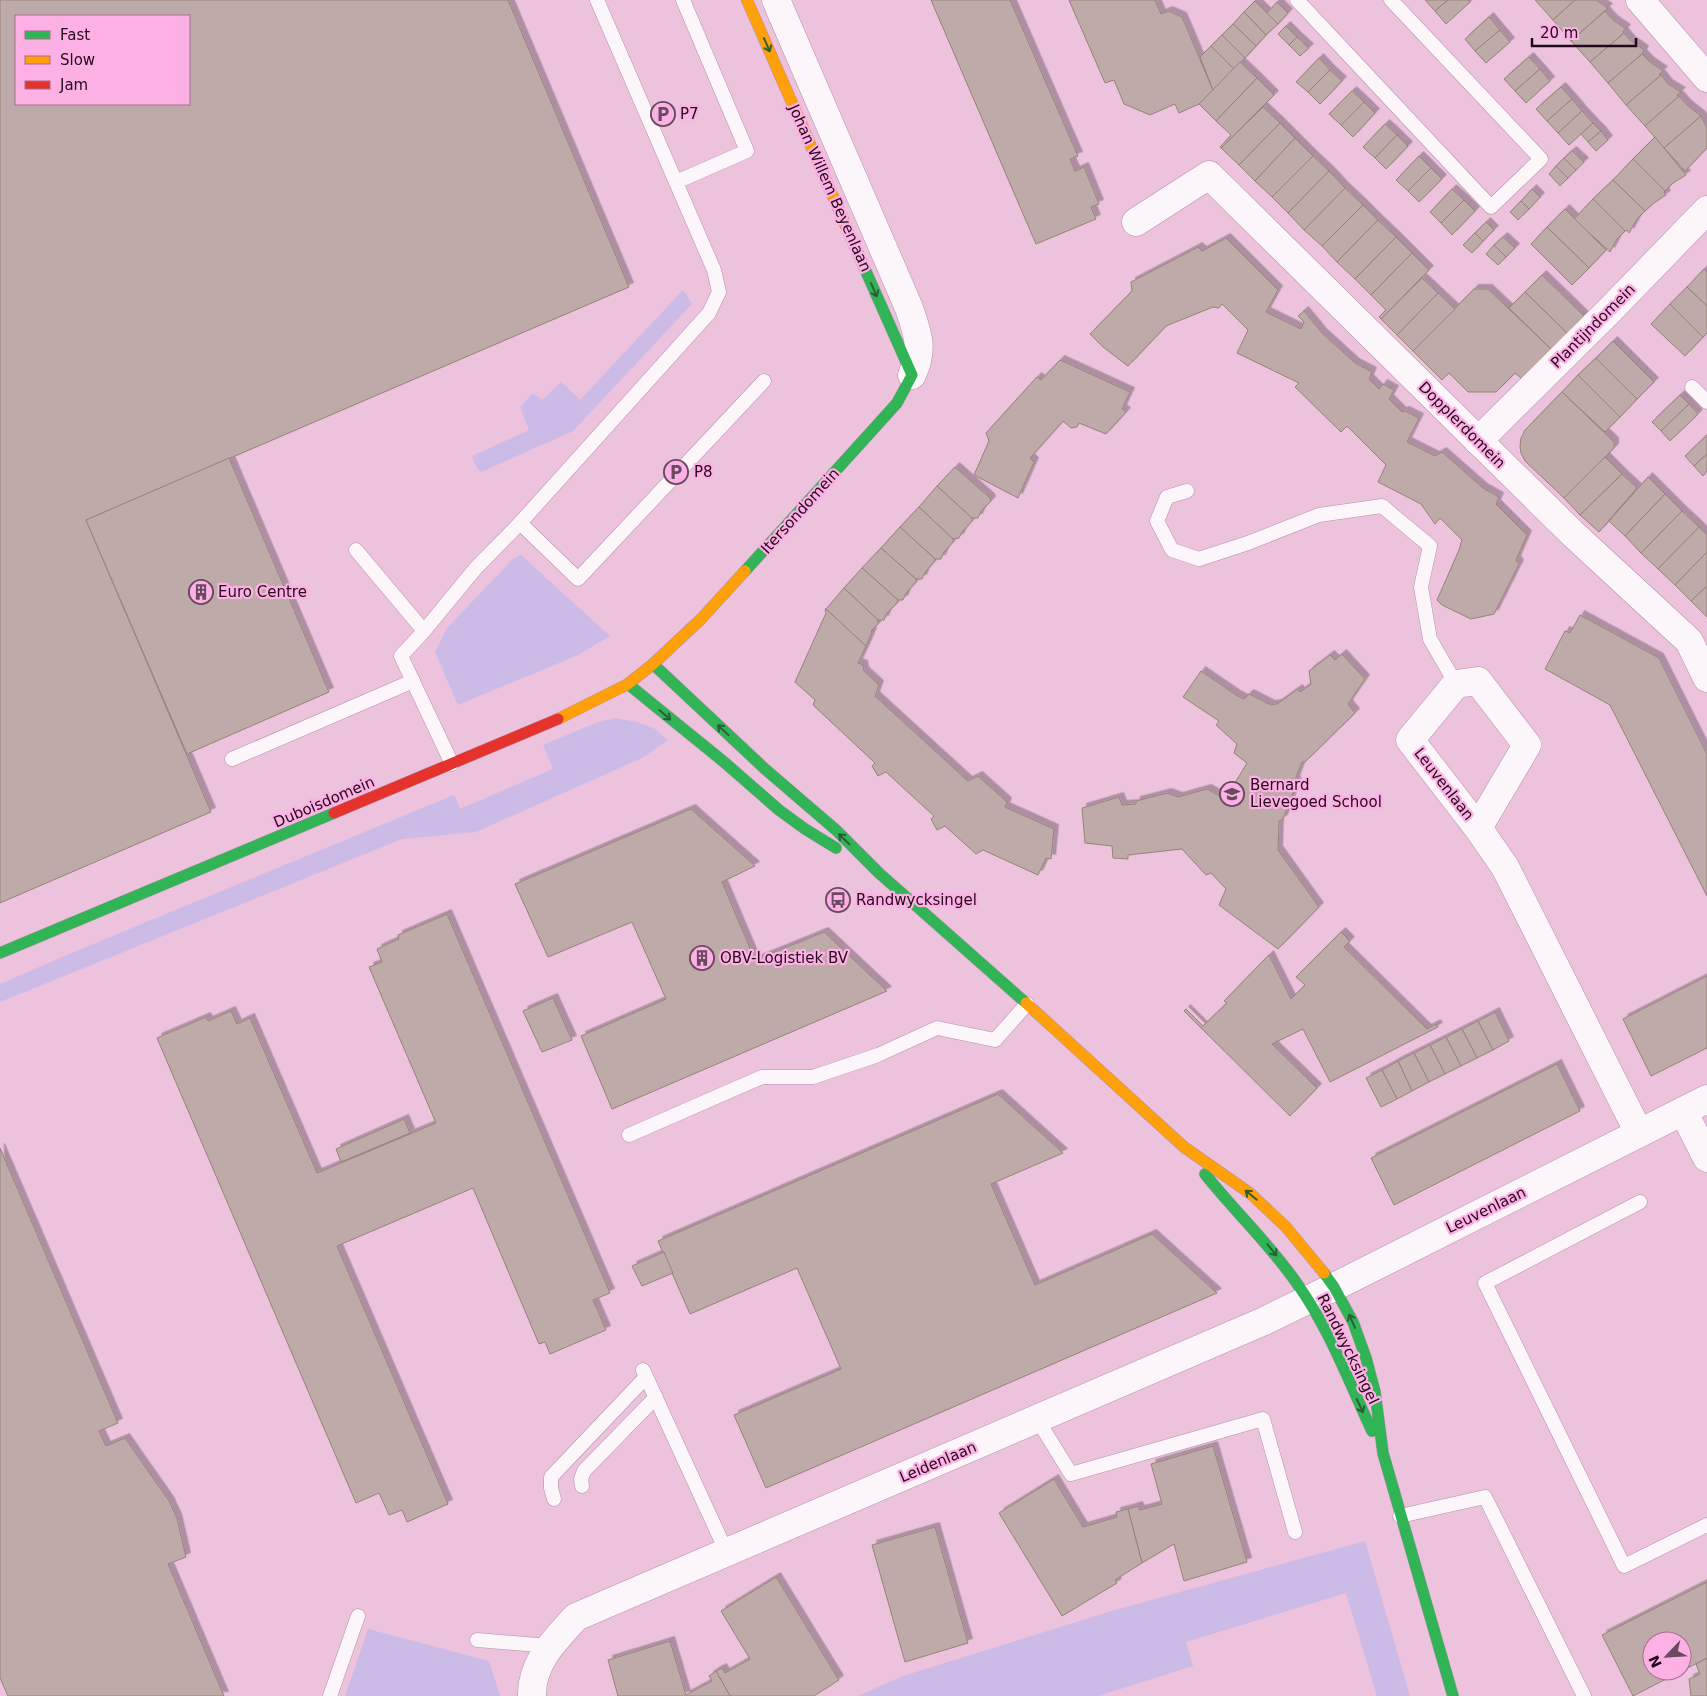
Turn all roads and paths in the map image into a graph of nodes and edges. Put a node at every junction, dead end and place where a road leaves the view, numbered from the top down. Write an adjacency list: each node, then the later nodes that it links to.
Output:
1 (597, 0): 9 (lane)
2 (683, 0): 9 (lane)
3 (747, 0): 13 (street, Johan Willem Beyenlaan, one-way to 13)
4 (776, 0): 12 (street, Johan Willem Beyenlaan)
5 (1297, 0): 6 (lane)
6 (1391, 0)
7 (1640, 0): 8 (street)
8 (1707, 78)
9 (676, 182): 19 (lane)
10 (1707, 210): 17 (street, Plantijndomein)
11 (1136, 222): 17 (street, Dopplerdomein)
12 (920, 341): 13 (street, Itersondomein)
13 (912, 375): 22 (street, Itersondomein)
14 (764, 381): 19 (lane)
15 (1692, 387): 16 (lane)
16 (1707, 402)
17 (1478, 442): 23 (street, Dopplerdomein)
18 (1187, 491): 26 (lane)
19 (520, 523): 21 (lane)
20 (356, 550): 21 (lane)
21 (424, 631): 24 (lane)
22 (653, 664): 25 (street, Duboisdomein); 30 (street, Randwycksingel, one-way to 22)
23 (1707, 678)
24 (413, 681): 27 (lane); 28 (lane)
25 (628, 684): 28 (street, Duboisdomein); 30 (street, Randwycksingel, one-way to 30)
26 (1456, 684): 29 (street, Leuvenlaan); 29 (street, Leuvenlaan)
27 (232, 759)
28 (452, 764): 31 (street, Duboisdomein)
29 (1478, 828): 35 (street, Leuvenlaan)
30 (879, 873): 32 (street, Randwycksingel)
31 (0, 954)
32 (1027, 1004): 36 (lane); 37 (street, Randwycksingel)
33 (1707, 1099): 34 (street, Leuvenlaan)
34 (1683, 1111): 35 (street, Leuvenlaan); 38 (street)
35 (1639, 1133): 40 (street, Leuvenlaan)
36 (628, 1135)
37 (1184, 1147): 40 (street, Randwycksingel, one-way to 37); 41 (street, Randwycksingel, one-way to 41)
38 (1707, 1158)
39 (1640, 1202): 48 (lane)
40 (1334, 1287): 41 (street, Leidenlaan); 44 (street, Randwycksingel, one-way to 40)
41 (1308, 1300): 43 (street, Leidenlaan); 44 (street, Randwycksingel, one-way to 44)
42 (656, 1397): 45 (lane); 46 (lane); 50 (lane)
43 (1037, 1419): 49 (lane); 50 (street, Leidenlaan)
44 (1383, 1453): 47 (street, Randwycksingel)
45 (582, 1486)
46 (554, 1499)
47 (1400, 1516): 56 (street, Randwycksingel); 57 (lane)
48 (1707, 1525)
49 (1295, 1532)
50 (726, 1553): 53 (street, Leidenlaan)
51 (358, 1616): 54 (lane)
52 (477, 1640): 53 (lane)
53 (549, 1646): 55 (street, Leidenlaan)
54 (330, 1696)
55 (532, 1696)
56 (1453, 1696)
57 (1584, 1696)

